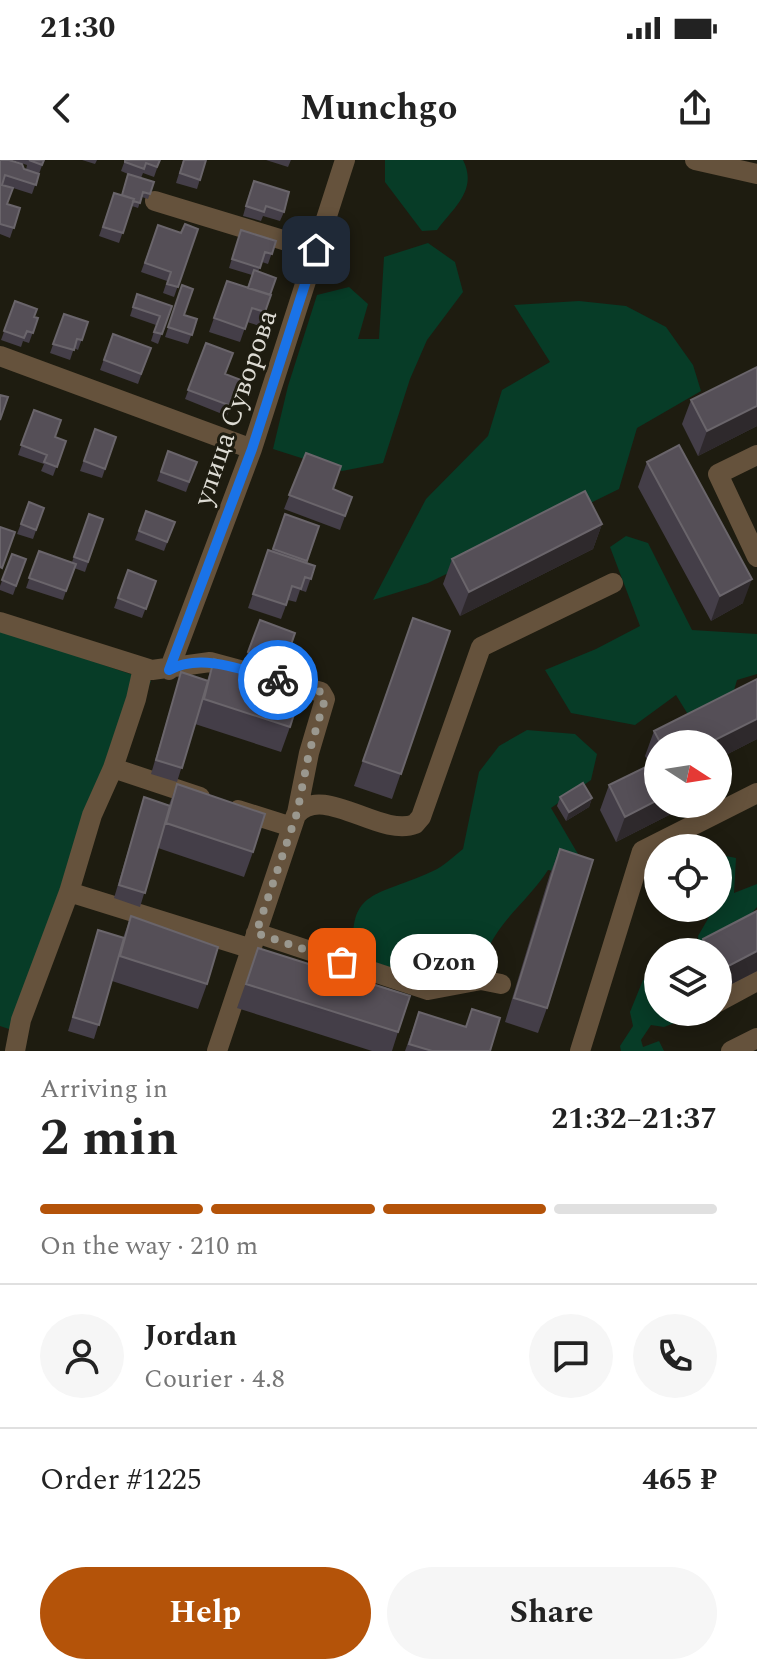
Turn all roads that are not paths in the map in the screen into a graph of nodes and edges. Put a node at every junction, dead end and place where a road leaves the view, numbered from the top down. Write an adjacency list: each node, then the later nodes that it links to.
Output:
1 (345, 160): 5 (street, улица Суворова)
2 (695, 160): 3 (street)
3 (757, 174)
4 (155, 201): 5 (street)
5 (316, 250): 7 (street, улица Суворова)
6 (0, 356): 7 (street)
7 (252, 449): 13 (street, улица Суворова)
8 (757, 455): 9 (street)
9 (757, 557)
10 (613, 583): 16 (street)
11 (0, 622): 12 (street)
12 (143, 668): 13 (street); 14 (street)
13 (169, 670): 16 (street)
14 (113, 768): 16 (street); 17 (street)
15 (757, 793): 25 (street)
16 (294, 820): 18 (street)
17 (69, 892): 18 (street); 23 (street)
18 (254, 941): 20 (street); 24 (street)
19 (757, 981): 21 (street)
20 (501, 984)
21 (732, 994)
22 (757, 1038): 26 (street)
23 (15, 1051)
24 (217, 1051)
25 (580, 1051)
26 (731, 1051)

